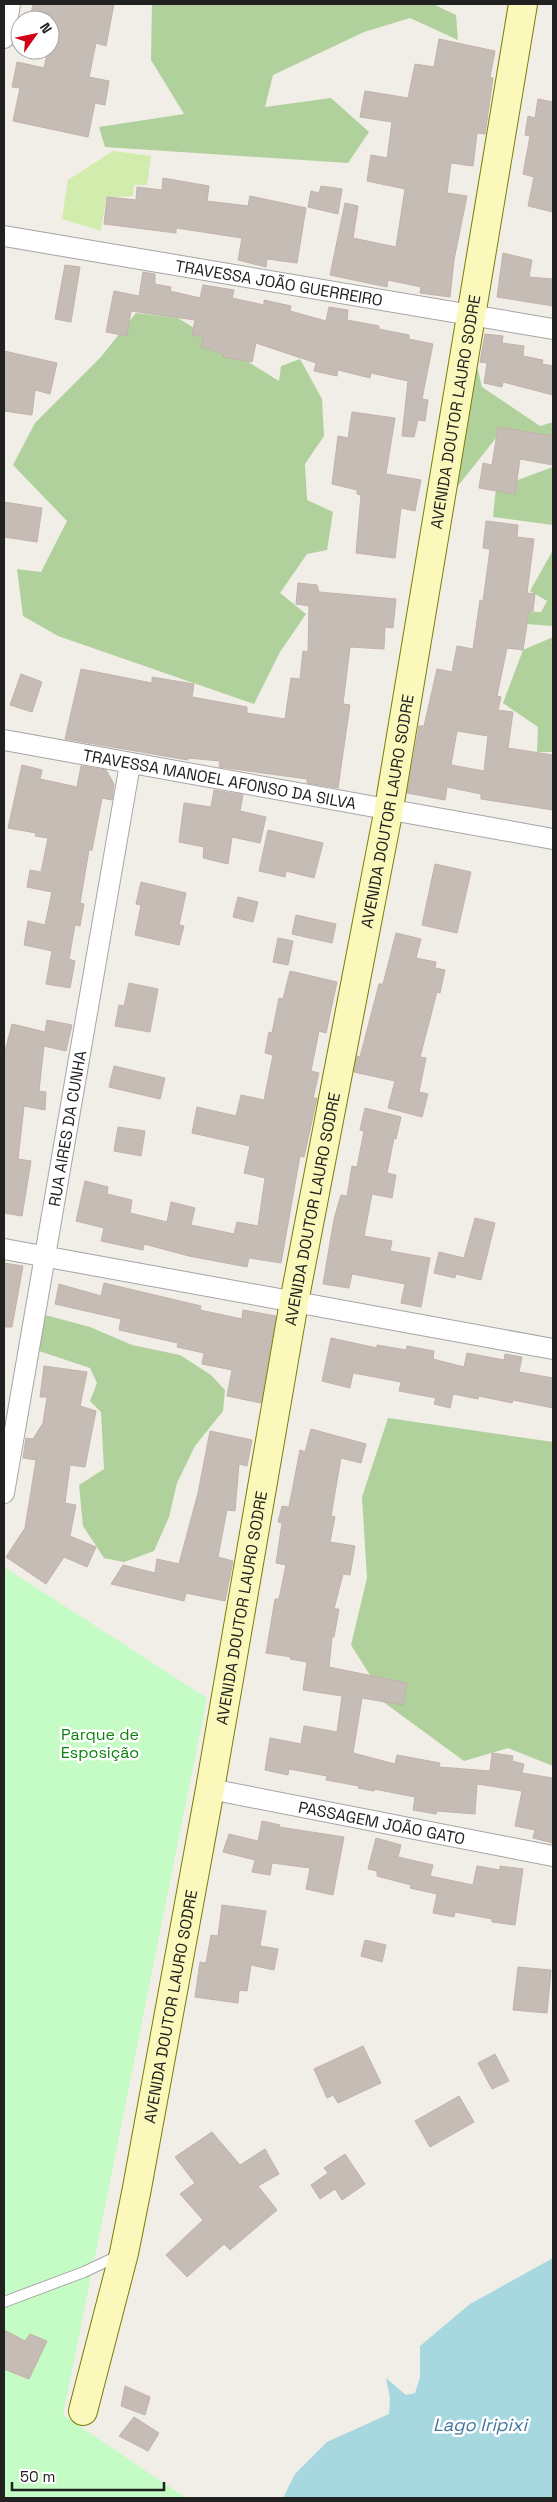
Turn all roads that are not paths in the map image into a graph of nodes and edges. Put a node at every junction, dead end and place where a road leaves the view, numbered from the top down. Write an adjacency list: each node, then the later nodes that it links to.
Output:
1 (10, 4): 3 (street)
2 (523, 4): 5 (street, AVENIDA DOUTOR LAURO SODRE)
3 (4, 38)
4 (4, 236): 5 (street, TRAVESSA JOÃO GUERREIRO)
5 (470, 314): 6 (street, TRAVESSA JOÃO GUERREIRO); 9 (street, AVENIDA DOUTOR LAURO SODRE)
6 (553, 329)
7 (4, 740): 8 (street, TRAVESSA MANOEL AFONSO DA SILVA)
8 (130, 764): 9 (street, TRAVESSA MANOEL AFONSO DA SILVA); 12 (street, RUA AIRES DA CUNHA)
9 (389, 808): 10 (street, TRAVESSA MANOEL AFONSO DA SILVA); 13 (street, AVENIDA DOUTOR LAURO SODRE)
10 (553, 839)
11 (4, 1249): 12 (street)
12 (45, 1256): 13 (street); 15 (street, RUA AIRES DA CUNHA)
13 (294, 1302): 14 (street); 16 (street, AVENIDA DOUTOR LAURO SODRE)
14 (553, 1349)
15 (4, 1493)
16 (210, 1789): 17 (street, PASSAGEM JOÃO GATO); 18 (street, AVENIDA DOUTOR LAURO SODRE)
17 (553, 1856)
18 (124, 2253): 19 (lane); 20 (street, AVENIDA DOUTOR LAURO SODRE)
19 (4, 2302)
20 (82, 2411)

